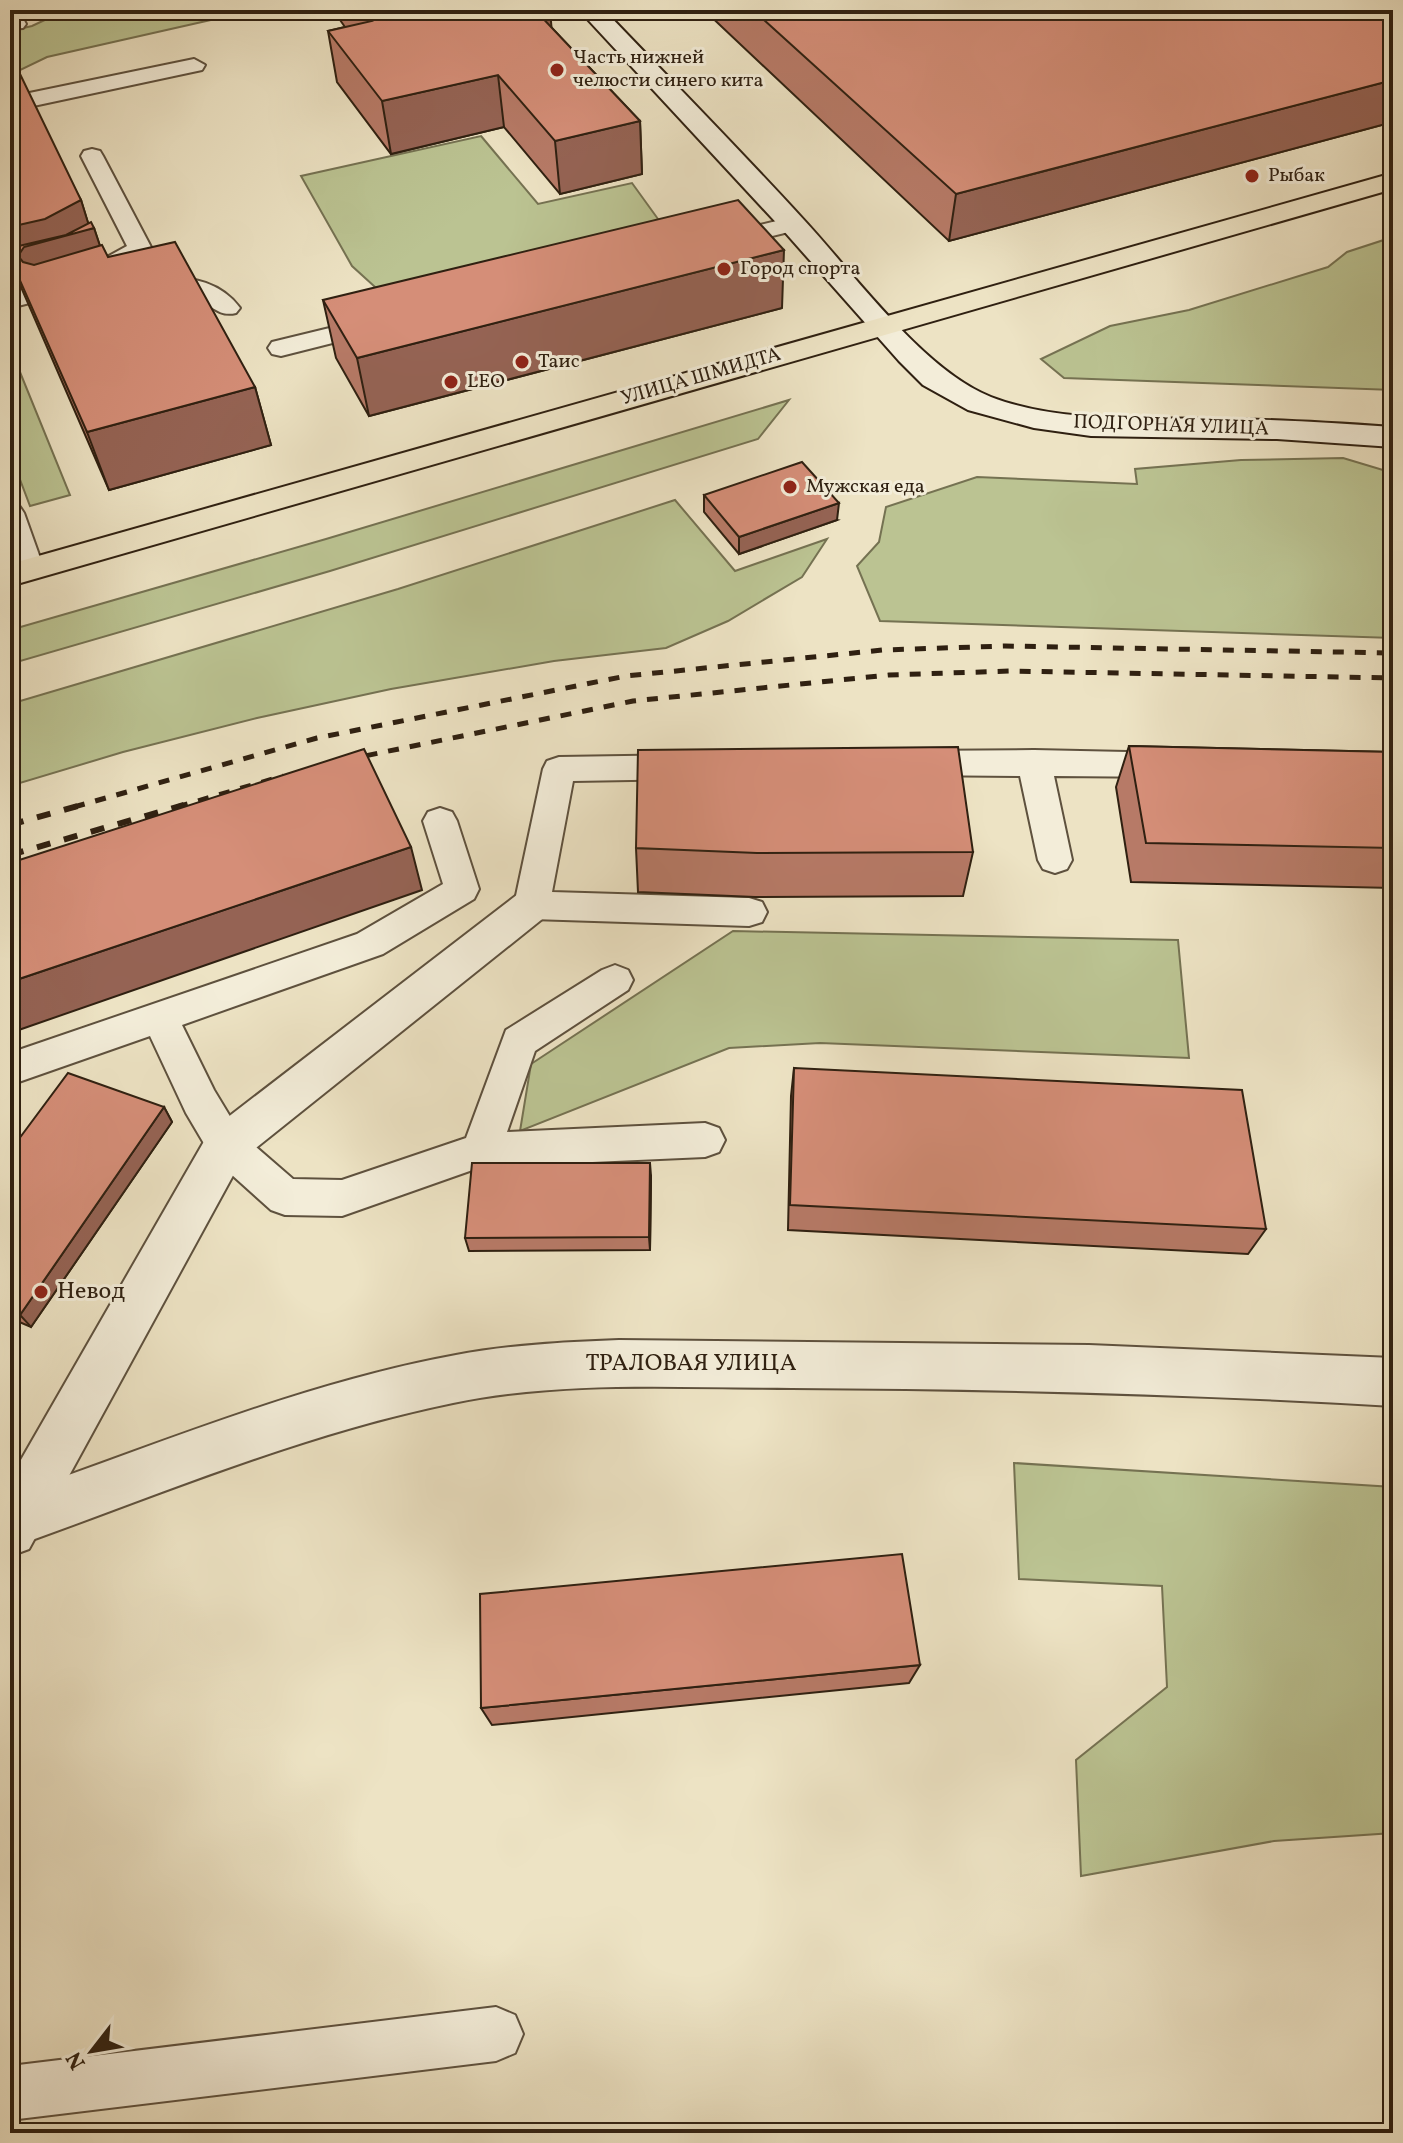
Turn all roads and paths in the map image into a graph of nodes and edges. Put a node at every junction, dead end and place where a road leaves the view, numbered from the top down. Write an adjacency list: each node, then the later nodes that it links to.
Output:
1 (591, 10): 6 (street, ПОДГОРНАЯ УЛИЦА)
2 (194, 65): 3 (lane)
3 (10, 104)
4 (92, 156): 9 (lane)
5 (1393, 181): 14 (main road, УЛИЦА ШМИДТА)
6 (793, 224): 7 (lane); 14 (street, ПОДГОРНАЯ УЛИЦА)
7 (691, 249)
8 (125, 294): 11 (lane)
9 (10, 300)
10 (95, 302): 13 (lane)
11 (227, 308)
12 (403, 319): 15 (lane)
13 (10, 324)
14 (884, 326): 16 (street, ПОДГОРНАЯ УЛИЦА); 18 (main road, УЛИЦА ШМИДТА)
15 (281, 348)
16 (1393, 437)
17 (10, 513): 18 (lane)
18 (20, 572)
19 (1034, 762): 20 (lane); 22 (lane); 24 (lane)
20 (878, 763)
21 (718, 766): 25 (lane)
22 (1205, 766)
23 (440, 821): 28 (lane)
24 (1055, 860)
25 (532, 905): 26 (lane); 31 (street, ТРАЛОВАЯ УЛИЦА)
26 (749, 912)
27 (615, 980): 32 (lane)
28 (160, 1017): 29 (lane); 31 (lane)
29 (10, 1069)
30 (705, 1140): 32 (lane)
31 (226, 1145): 32 (lane); 34 (street, ТРАЛОВАЯ УЛИЦА)
32 (481, 1150)
33 (1393, 1382): 34 (street, ТРАЛОВАЯ УЛИЦА)
34 (11, 1525)
35 (496, 2034): 36 (lane)
36 (10, 2093)

